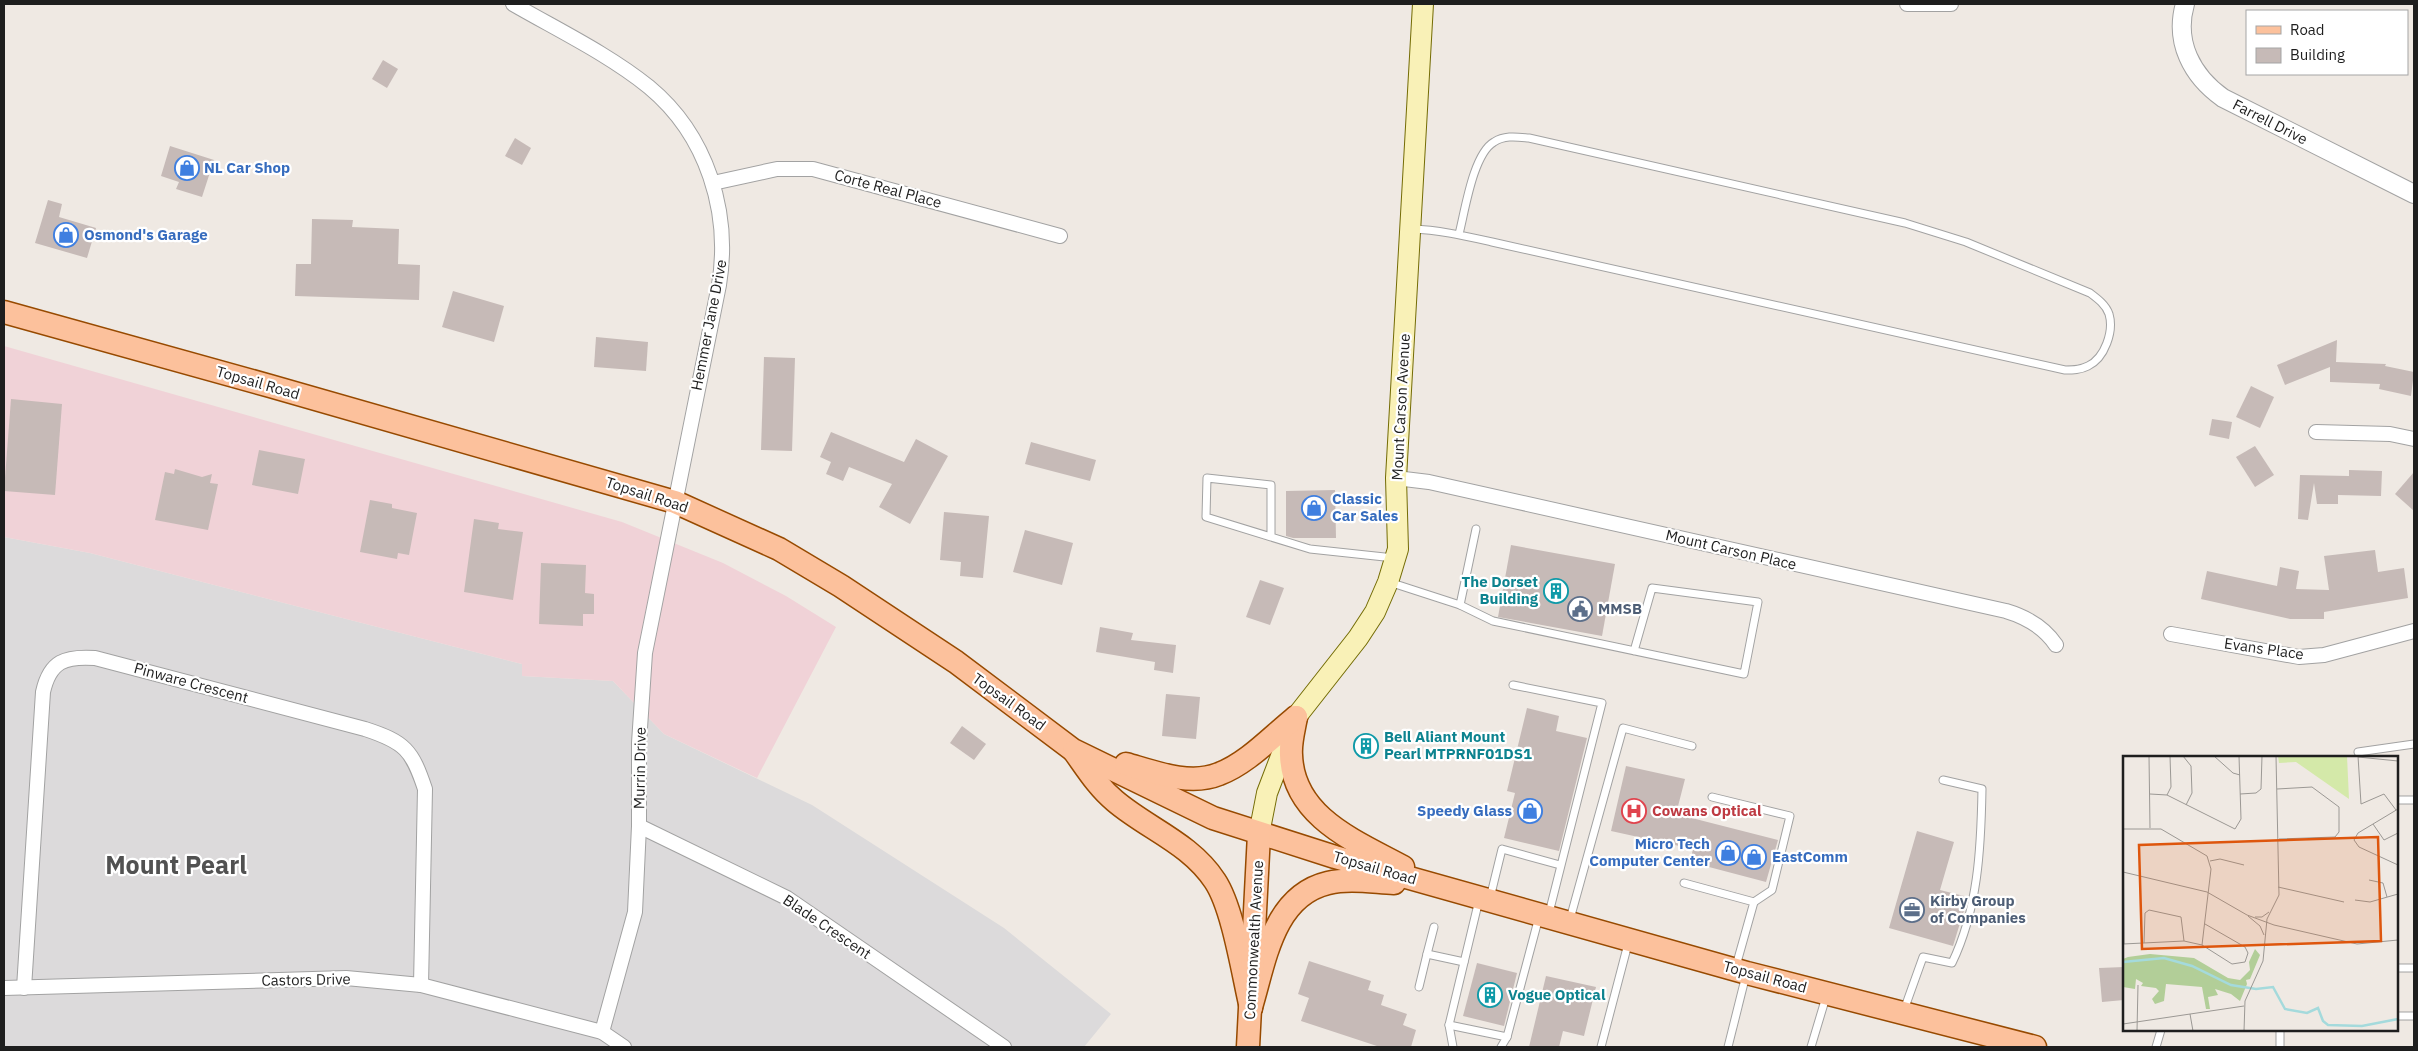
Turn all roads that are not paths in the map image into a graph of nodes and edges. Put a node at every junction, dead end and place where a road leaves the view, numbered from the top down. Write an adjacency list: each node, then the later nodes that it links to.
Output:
1 (513, 4): 6 (street, Hemmer Jane Drive)
2 (1423, 4): 8 (main road, Mount Carson Avenue)
3 (1907, 4): 4 (street)
4 (1951, 4)
5 (2185, 4): 7 (street, Farrell Drive)
6 (713, 183): 10 (street, Corte Real Place); 15 (street, Hemmer Jane Drive)
7 (2414, 194)
8 (1412, 229): 9 (lane); 14 (main road, Mount Carson Avenue)
9 (1459, 234): 9 (lane)
10 (1060, 236)
11 (4, 312): 15 (main road, Topsail Road)
12 (2316, 432): 13 (street)
13 (2414, 439)
14 (1396, 478): 18 (main road, Mount Carson Avenue); 23 (street, Mount Carson Place)
15 (675, 502): 29 (main road, Topsail Road); 35 (street, Murrin Drive)
16 (1476, 529): 20 (lane)
17 (1271, 537): 17 (lane); 18 (lane)
18 (1395, 558): 19 (main road, Mount Carson Avenue)
19 (1388, 582): 20 (lane); 26 (main road, Mount Carson Avenue)
20 (1460, 605): 24 (lane)
21 (2414, 631): 22 (street, Evans Place)
22 (2172, 634)
23 (2056, 644)
24 (1634, 652): 24 (lane)
25 (1513, 685): 37 (lane)
26 (1296, 717): 29 (main road); 36 (main road, Mount Carson Avenue); 39 (main road)
27 (2414, 744): 30 (lane)
28 (1692, 746): 42 (lane)
29 (1073, 750): 36 (main road, Topsail Road); 55 (main road)
30 (2358, 752)
31 (1943, 780): 56 (lane)
32 (1712, 797): 41 (lane)
33 (2398, 800): 34 (lane)
34 (2414, 800)
35 (639, 826): 62 (street, Murrin Drive); 65 (street, Blade Crescent)
36 (1259, 834): 39 (main road, Topsail Road); 55 (main road, Commonwealth Avenue)
37 (1560, 865): 40 (lane); 42 (lane)
38 (1684, 883): 41 (lane)
39 (1434, 884): 40 (main road, Topsail Road); 55 (main road)
40 (1484, 898): 42 (main road, Topsail Road); 46 (lane)
41 (1754, 902): 49 (lane)
42 (1552, 917): 44 (main road, Topsail Road); 63 (lane)
43 (1434, 927): 45 (lane)
44 (1630, 939): 49 (main road, Topsail Road); 69 (lane)
45 (1427, 954): 46 (lane); 51 (lane)
46 (1464, 962): 59 (lane)
47 (2398, 968): 48 (lane)
48 (2414, 968)
49 (1741, 971): 54 (main road, Topsail Road); 70 (lane)
50 (421, 985): 53 (street, Castors Drive); 53 (street, Pinware Crescent); 62 (street, Castors Drive)
51 (1418, 987)
52 (4, 988): 53 (street, Castors Drive)
53 (24, 988)
54 (1826, 994): 56 (main road, Topsail Road); 71 (lane)
55 (1251, 1008): 66 (main road, Commonwealth Avenue)
56 (1902, 1015): 72 (main road, Topsail Road)
57 (2398, 1016): 58 (lane)
58 (2414, 1016)
59 (1449, 1025): 63 (lane); 67 (lane)
60 (2161, 1031): 73 (lane)
61 (2280, 1031): 74 (lane)
62 (602, 1032): 64 (street)
63 (1507, 1037): 68 (lane)
64 (624, 1047)
65 (1004, 1047)
66 (1248, 1047)
67 (1453, 1047)
68 (1501, 1047)
69 (1601, 1047)
70 (1728, 1047)
71 (1811, 1047)
72 (2035, 1047)
73 (2156, 1047)
74 (2280, 1047)

